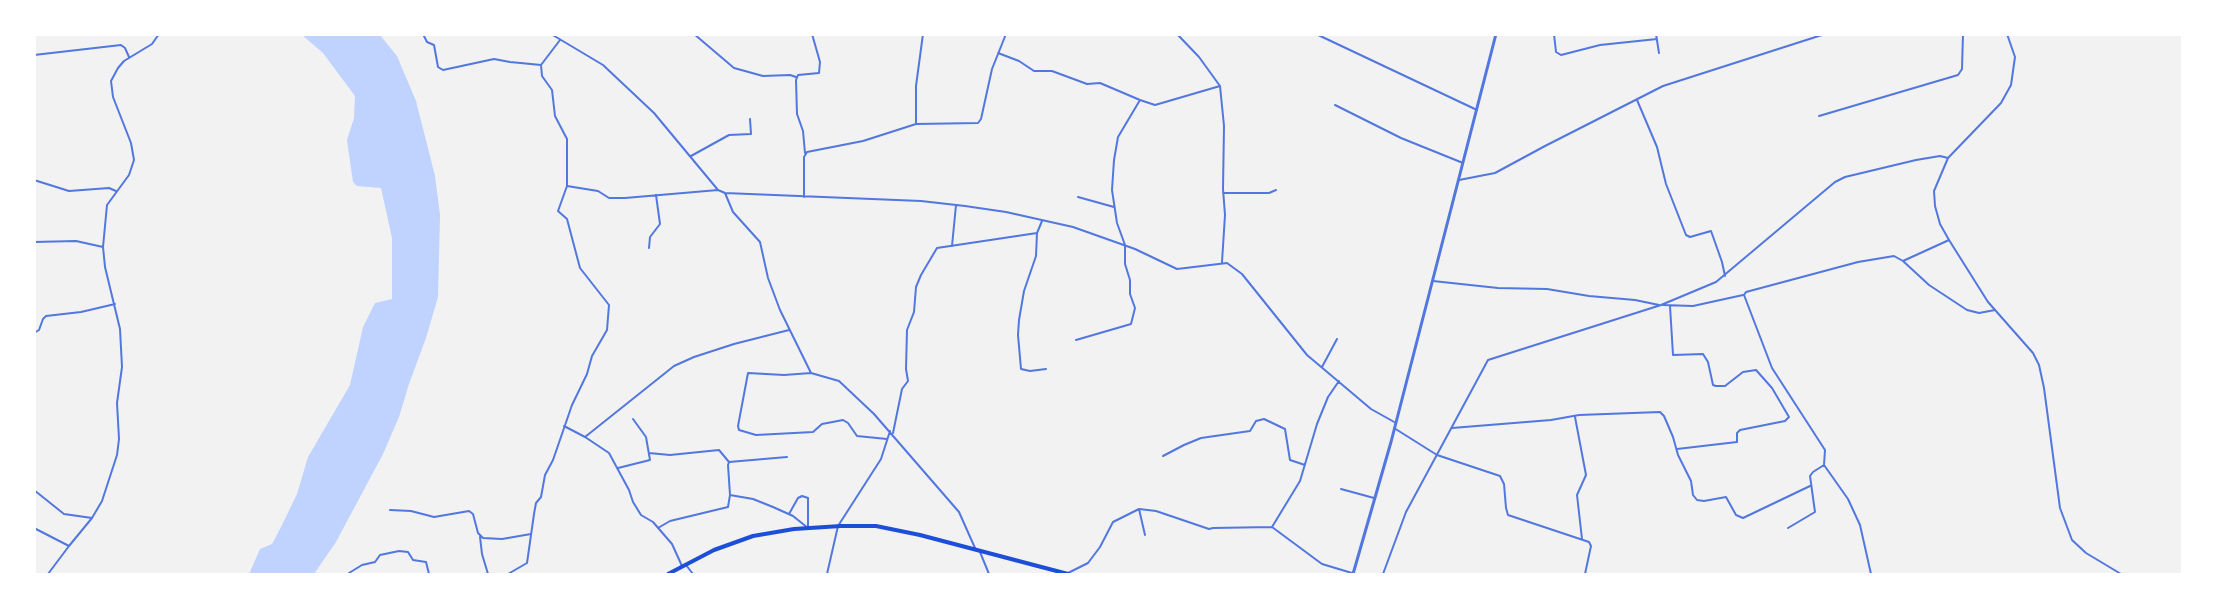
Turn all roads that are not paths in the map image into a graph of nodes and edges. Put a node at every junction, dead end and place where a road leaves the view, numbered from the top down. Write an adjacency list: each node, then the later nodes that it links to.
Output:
1 (159, 34): 20 (street)
2 (423, 34): 21 (street)
3 (551, 34): 16 (street)
4 (694, 34): 22 (street)
5 (812, 34): 22 (street)
6 (923, 34): 30 (street)
7 (1006, 34): 17 (street)
8 (1177, 34): 23 (street)
9 (1316, 34): 27 (street)
10 (1496, 34): 27 (street)
11 (1554, 34): 15 (street)
12 (1825, 34): 24 (street)
13 (1963, 34): 28 (street)
14 (2007, 34): 33 (street)
15 (1656, 37): 18 (street)
16 (560, 40): 21 (street); 32 (street)
17 (998, 53): 25 (street); 30 (street)
18 (1659, 53)
19 (34, 55): 20 (street)
20 (129, 57): 40 (street)
21 (541, 65): 37 (street)
22 (796, 77): 31 (street)
23 (1220, 86): 25 (street); 41 (street)
24 (1636, 99): 36 (street); 58 (street)
25 (1140, 100): 47 (street)
26 (1335, 105): 34 (street)
27 (1477, 110): 34 (street)
28 (1819, 116)
29 (750, 119): 32 (street)
30 (916, 124): 31 (street)
31 (805, 153): 45 (street)
32 (691, 156): 38 (street)
33 (1948, 158): 50 (street); 58 (street)
34 (1463, 163): 36 (street)
35 (34, 180): 40 (street)
36 (1459, 180): 59 (street)
37 (567, 186): 43 (street); 76 (street)
38 (718, 190): 42 (street); 43 (street)
39 (1276, 190): 41 (street)
40 (116, 191): 54 (street)
41 (1223, 193): 57 (street)
42 (724, 194): 45 (street); 65 (street)
43 (656, 195): 55 (street)
44 (1078, 197): 47 (street)
45 (804, 198): 46 (street)
46 (956, 205): 48 (street); 53 (street)
47 (1114, 207): 52 (street)
48 (1042, 221): 49 (street); 52 (street)
49 (1037, 233): 53 (street); 70 (street)
50 (1949, 240): 56 (street); 64 (street)
51 (34, 242): 54 (street)
52 (1125, 245): 57 (street); 68 (street)
53 (951, 246): 79 (street)
54 (103, 247): 61 (street)
55 (649, 248)
56 (1903, 261): 60 (street); 64 (street)
57 (1222, 262): 69 (street)
58 (1725, 276): 62 (street)
59 (1433, 281): 62 (street); 75 (street)
60 (1744, 295): 63 (street); 89 (street)
61 (115, 303): 66 (street); 99 (street)
62 (1662, 305): 63 (street); 78 (street)
63 (1670, 306): 82 (street)
64 (1995, 310): 127 (street)
65 (789, 330): 71 (street); 80 (street)
66 (34, 333)
67 (1337, 339): 69 (street)
68 (1076, 340)
69 (1322, 367): 72 (street)
70 (1046, 369)
71 (812, 373): 79 (street); 81 (street)
72 (1339, 381): 75 (street); 88 (street)
73 (1575, 417): 78 (street); 82 (street); 109 (street)
74 (633, 419): 83 (street)
75 (1396, 423): 77 (street)
76 (564, 426): 80 (street); 106 (street)
77 (1394, 428): 84 (street); 95 (street)
78 (1452, 428): 84 (street)
79 (891, 432): 81 (street); 111 (street)
80 (585, 436): 90 (street)
81 (887, 439): 100 (street)
82 (1677, 449): 91 (street)
83 (649, 453): 87 (street); 90 (street)
84 (1437, 455): 109 (street); 124 (street)
85 (1163, 456): 88 (street)
86 (787, 457): 87 (street)
87 (729, 462): 94 (street)
88 (1305, 465): 101 (street)
89 (1824, 465): 91 (street); 126 (street)
90 (618, 469): 103 (street)
91 (1810, 486): 105 (street)
92 (1341, 489): 95 (street)
93 (34, 490): 99 (street)
94 (730, 495): 98 (street); 103 (street)
95 (1374, 498): 123 (street)
96 (1139, 509): 101 (street); 107 (street); 122 (street)
97 (390, 510): 108 (street)
98 (789, 514): 104 (street); 104 (street)
99 (92, 518): 110 (street)
100 (838, 526): 104 (highway); 111 (highway); 120 (street)
101 (1272, 527): 123 (street)
102 (34, 528): 110 (street)
103 (658, 528): 112 (street)
104 (808, 528): 112 (highway)
105 (1788, 528)
106 (531, 534): 108 (street); 117 (street)
107 (1145, 535)
108 (480, 537): 116 (street)
109 (1582, 540): 125 (street)
110 (69, 546): 114 (street)
111 (978, 551): 121 (street); 122 (highway)
112 (683, 565): 118 (highway); 119 (street)
113 (349, 573): 115 (street)
114 (48, 574)
115 (429, 574)
116 (488, 574)
117 (508, 574)
118 (668, 574)
119 (693, 574)
120 (827, 574)
121 (989, 574)
122 (1066, 574)
123 (1354, 574)
124 (1383, 574)
125 (1586, 574)
126 (1871, 574)
127 (2121, 574)

